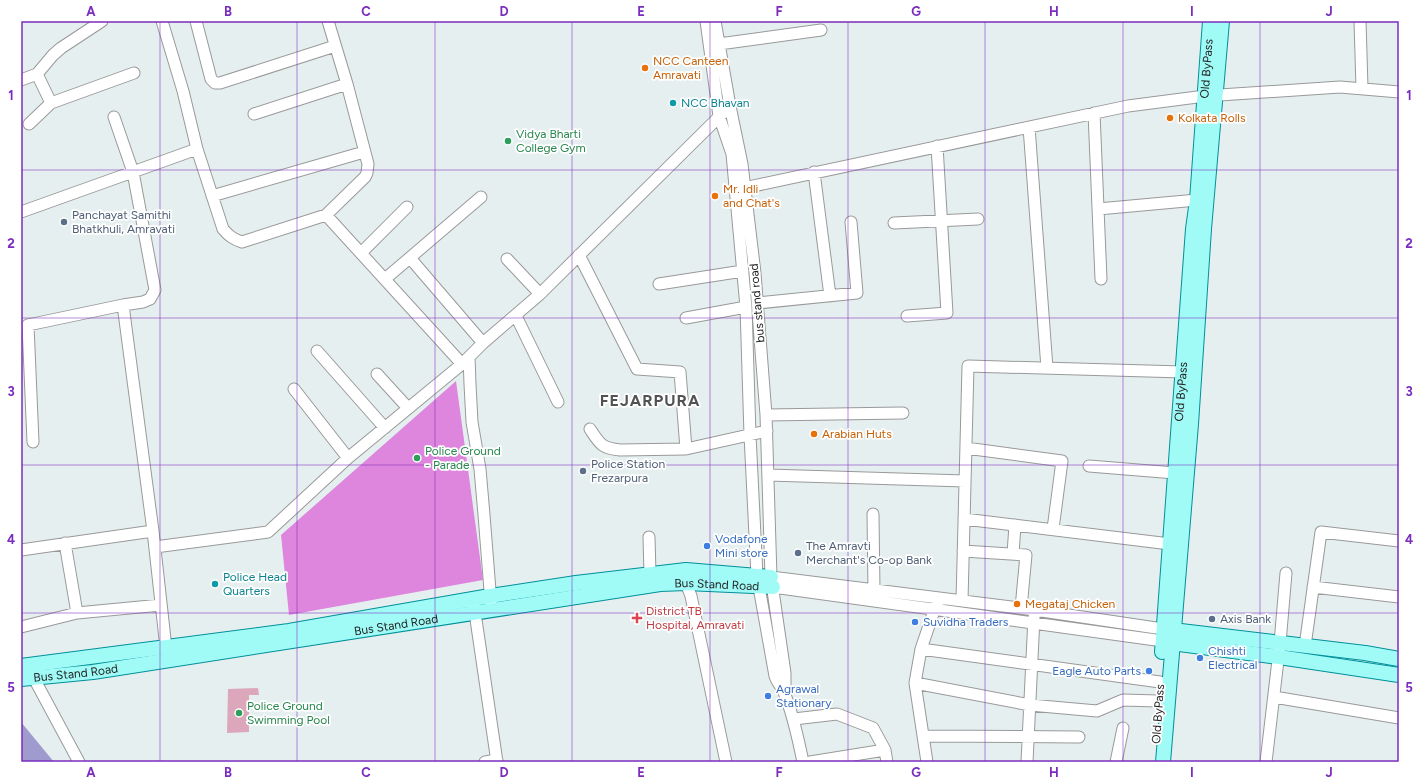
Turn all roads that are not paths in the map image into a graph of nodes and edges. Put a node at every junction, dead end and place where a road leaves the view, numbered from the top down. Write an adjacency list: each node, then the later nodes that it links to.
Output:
1 (102, 21): 14 (street)
2 (162, 21): 29 (street)
3 (196, 21): 12 (street)
4 (328, 21): 12 (street)
5 (706, 21): 24 (street, bus stand road)
6 (715, 21): 11 (street, bus stand road)
7 (1210, 21): 19 (main road, Old ByPass)
8 (1222, 21): 19 (main road)
9 (1360, 21): 17 (street)
10 (821, 30): 11 (street)
11 (719, 44): 21 (street, bus stand road)
12 (335, 46): 16 (street)
13 (134, 73): 20 (street)
14 (37, 74): 15 (street); 20 (street)
15 (21, 80)
16 (347, 84): 23 (street); 30 (street)
17 (1362, 88): 18 (street); 19 (street)
18 (1399, 92)
19 (1211, 95): 22 (street); 36 (main road, Old ByPass); 45 (main road)
20 (51, 103): 26 (street)
21 (730, 106): 24 (street); 33 (street, bus stand road)
22 (1094, 113): 27 (street); 38 (street)
23 (254, 114)
24 (720, 116): 47 (street); 50 (street, bus stand road)
25 (114, 117): 31 (street)
26 (29, 124)
27 (1030, 127): 28 (street); 65 (street)
28 (937, 146): 32 (street); 42 (street)
29 (197, 149): 31 (street); 34 (street)
30 (364, 152): 34 (street); 40 (street)
31 (133, 172): 39 (street); 57 (street)
32 (814, 172): 33 (street); 55 (street)
33 (744, 188): 56 (street, bus stand road)
34 (212, 196): 40 (street)
35 (482, 197): 48 (street)
36 (1197, 200): 38 (street); 45 (main road, Old ByPass)
37 (407, 207): 46 (street)
38 (1098, 209): 52 (street)
39 (21, 212)
40 (326, 215): 46 (street)
41 (978, 219): 42 (street)
42 (942, 220): 44 (street); 60 (street)
43 (852, 222): 55 (street)
44 (894, 223)
45 (1199, 229): 66 (main road, Old ByPass); 119 (main road)
46 (361, 253): 51 (street)
47 (579, 255): 54 (street); 79 (street)
48 (410, 258): 51 (street); 62 (street)
49 (507, 259): 54 (street)
50 (743, 271): 53 (street); 58 (street, bus stand road)
51 (385, 279): 64 (street)
52 (1101, 279)
53 (659, 284)
54 (540, 294): 59 (street)
55 (830, 296): 56 (street)
56 (758, 303): 72 (street, bus stand road)
57 (123, 305): 77 (street); 89 (street)
58 (746, 307): 61 (street); 76 (street, bus stand road)
59 (516, 316): 62 (street); 69 (street)
60 (907, 316)
61 (686, 318)
62 (483, 343): 64 (street)
63 (317, 351): 73 (street)
64 (466, 360): 70 (street); 105 (street)
65 (1047, 368): 66 (street); 78 (street)
66 (1183, 372): 82 (main road, Old ByPass)
67 (377, 374): 70 (street)
68 (294, 389): 80 (street)
69 (558, 402)
70 (408, 408): 73 (street)
71 (903, 413): 72 (street)
72 (766, 415): 75 (street, bus stand road)
73 (385, 428): 80 (street)
74 (590, 429): 79 (street)
75 (766, 431): 76 (street); 83 (street, bus stand road)
76 (750, 435): 79 (street); 100 (street, bus stand road)
77 (33, 442)
78 (966, 448): 84 (street); 88 (street)
79 (686, 449)
80 (348, 458): 94 (street)
81 (1089, 466): 82 (street)
82 (1175, 473): 93 (main road, Old ByPass)
83 (768, 474): 84 (street); 101 (street, bus stand road)
84 (965, 481): 86 (street)
85 (873, 514): 104 (street)
86 (964, 519): 87 (street); 96 (street)
87 (1015, 525): 88 (street); 97 (street)
88 (1053, 529): 93 (street)
89 (153, 531): 92 (street); 94 (street)
90 (650, 537): 99 (street)
91 (1399, 541): 103 (street)
92 (65, 543): 95 (street); 115 (street)
93 (1170, 544): 119 (main road, Old ByPass)
94 (155, 547): 110 (street)
95 (21, 550)
96 (963, 550): 97 (street); 109 (street)
97 (1013, 554): 111 (street)
98 (1286, 573): 123 (street)
99 (650, 574): 100 (main road, Bus Stand Road); 105 (main road, Bus Stand Road)
100 (758, 581): 101 (main road, Bus Stand Road); 102 (main road, Bus Stand Road); 131 (street, bus stand road)
101 (772, 582): 104 (street); 112 (street); 131 (street, bus stand road)
102 (686, 583): 114 (main road, Bus Stand Road); 145 (street)
103 (1313, 587): 106 (street); 120 (street)
104 (874, 590): 107 (street)
105 (490, 596): 108 (main road, Bus Stand Road); 114 (street)
106 (1399, 597)
107 (938, 598): 109 (street); 112 (street)
108 (473, 599): 116 (street); 121 (main road, Bus Stand Road)
109 (962, 601): 111 (street)
110 (161, 605): 115 (street); 121 (street)
111 (1021, 608): 113 (street)
112 (934, 610): 117 (street); 122 (street)
113 (1035, 610): 117 (street); 119 (street)
114 (492, 611): 116 (main road, Bus Stand Road)
115 (77, 613): 118 (street)
116 (475, 613): 128 (main road, Bus Stand Road); 142 (street)
117 (1034, 623): 119 (street); 125 (street)
118 (21, 627)
119 (1168, 636): 123 (main road); 130 (main road, Old ByPass); 153 (main road)
120 (1305, 646): 123 (main road); 124 (main road)
121 (166, 648): 126 (main road, Bus Stand Road)
122 (922, 649): 125 (street); 129 (street)
123 (1279, 650): 127 (main road); 132 (street)
124 (1399, 659)
125 (1032, 664): 130 (street); 134 (street)
126 (24, 665): 128 (street)
127 (1399, 674)
128 (27, 679): 143 (street)
129 (915, 682): 134 (street); 138 (street)
130 (1160, 682): 133 (main road, Old ByPass)
131 (785, 693): 136 (street)
132 (1274, 697): 135 (street); 154 (street)
133 (1158, 701): 134 (street); 152 (main road, Old ByPass)
134 (1030, 705): 139 (street)
135 (1399, 718)
136 (794, 720): 141 (street); 146 (street)
137 (1123, 728): 151 (street)
138 (924, 736): 139 (street); 149 (street)
139 (1028, 736): 140 (street); 150 (street)
140 (1079, 737)
141 (885, 750): 147 (street); 148 (street)
142 (497, 761): 144 (street)
143 (79, 762)
144 (485, 762)
145 (726, 762)
146 (803, 762)
147 (810, 762)
148 (887, 762)
149 (927, 762)
150 (1027, 762)
151 (1116, 762)
152 (1154, 762)
153 (1163, 762)
154 (1266, 762)

